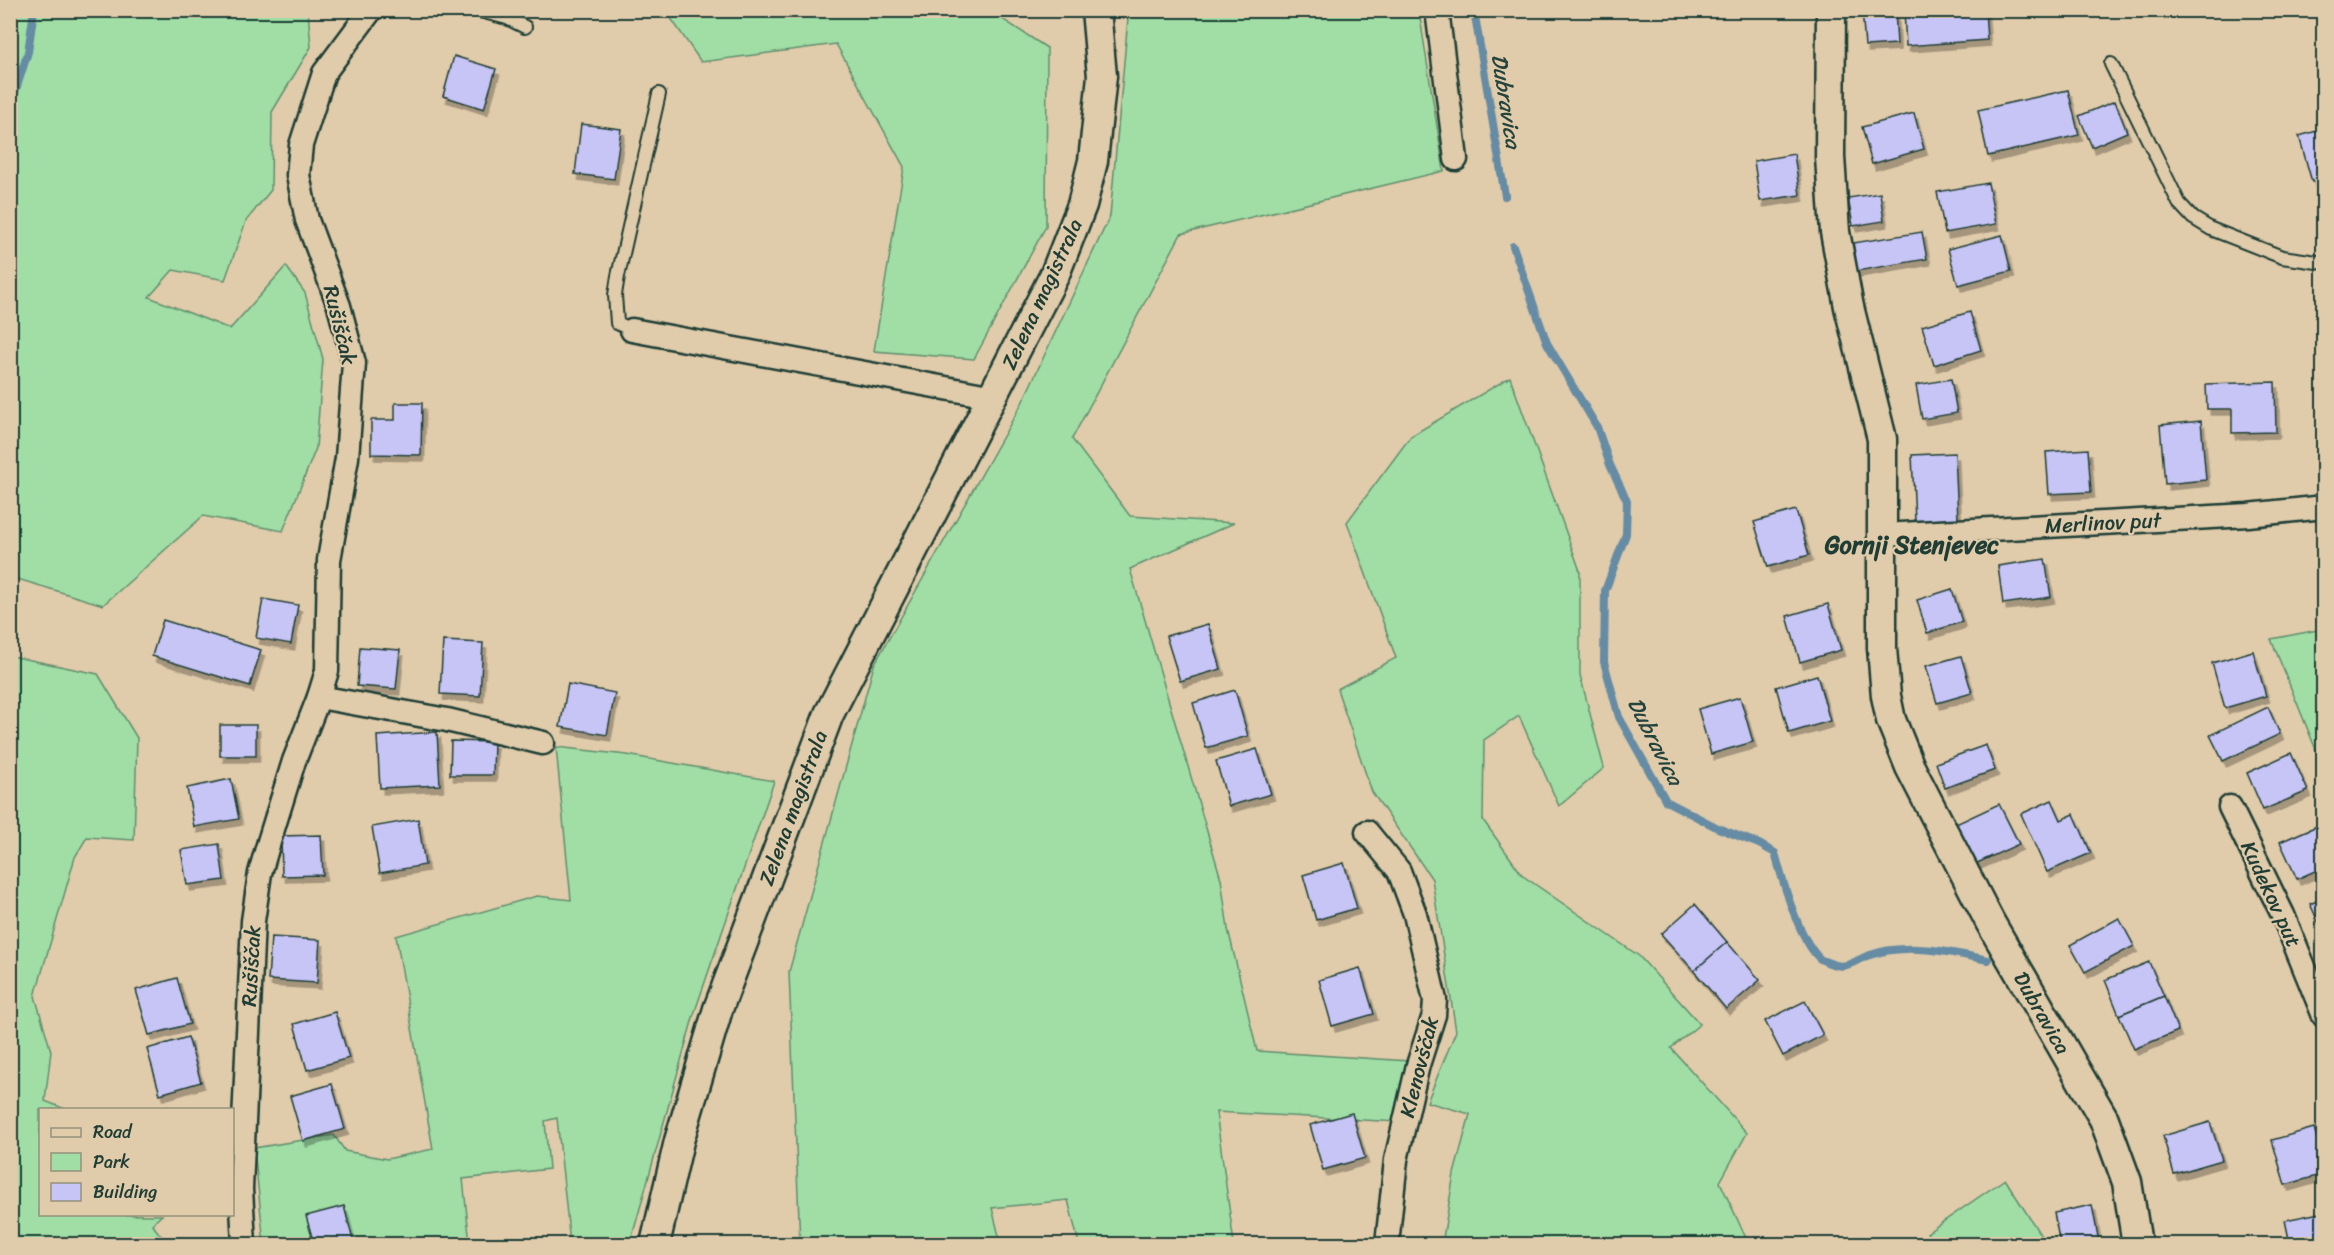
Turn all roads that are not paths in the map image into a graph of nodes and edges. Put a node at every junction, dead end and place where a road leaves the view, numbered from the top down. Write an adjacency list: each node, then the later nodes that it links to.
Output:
1 (371, 10): 15 (street, Rušiščak)
2 (476, 10): 6 (lane)
3 (1096, 10): 12 (street, Zelena magistrala)
4 (1437, 10): 9 (street)
5 (1831, 10): 14 (street, Dubravica)
6 (525, 27)
7 (2111, 64): 10 (lane)
8 (659, 94): 11 (lane)
9 (1456, 159)
10 (2324, 263)
11 (632, 330): 12 (street)
12 (994, 397): 21 (street, Zelena magistrala)
13 (2324, 507): 14 (street, Merlinov put)
14 (1883, 535): 23 (street, Dubravica)
15 (319, 697): 16 (street); 20 (street, Rušiščak)
16 (543, 743)
17 (2230, 807): 19 (street, Kudekov put)
18 (1367, 832): 22 (street, Klenovščak)
19 (2324, 1016)
20 (244, 1245)
21 (655, 1245)
22 (1387, 1245)
23 (2137, 1245)

